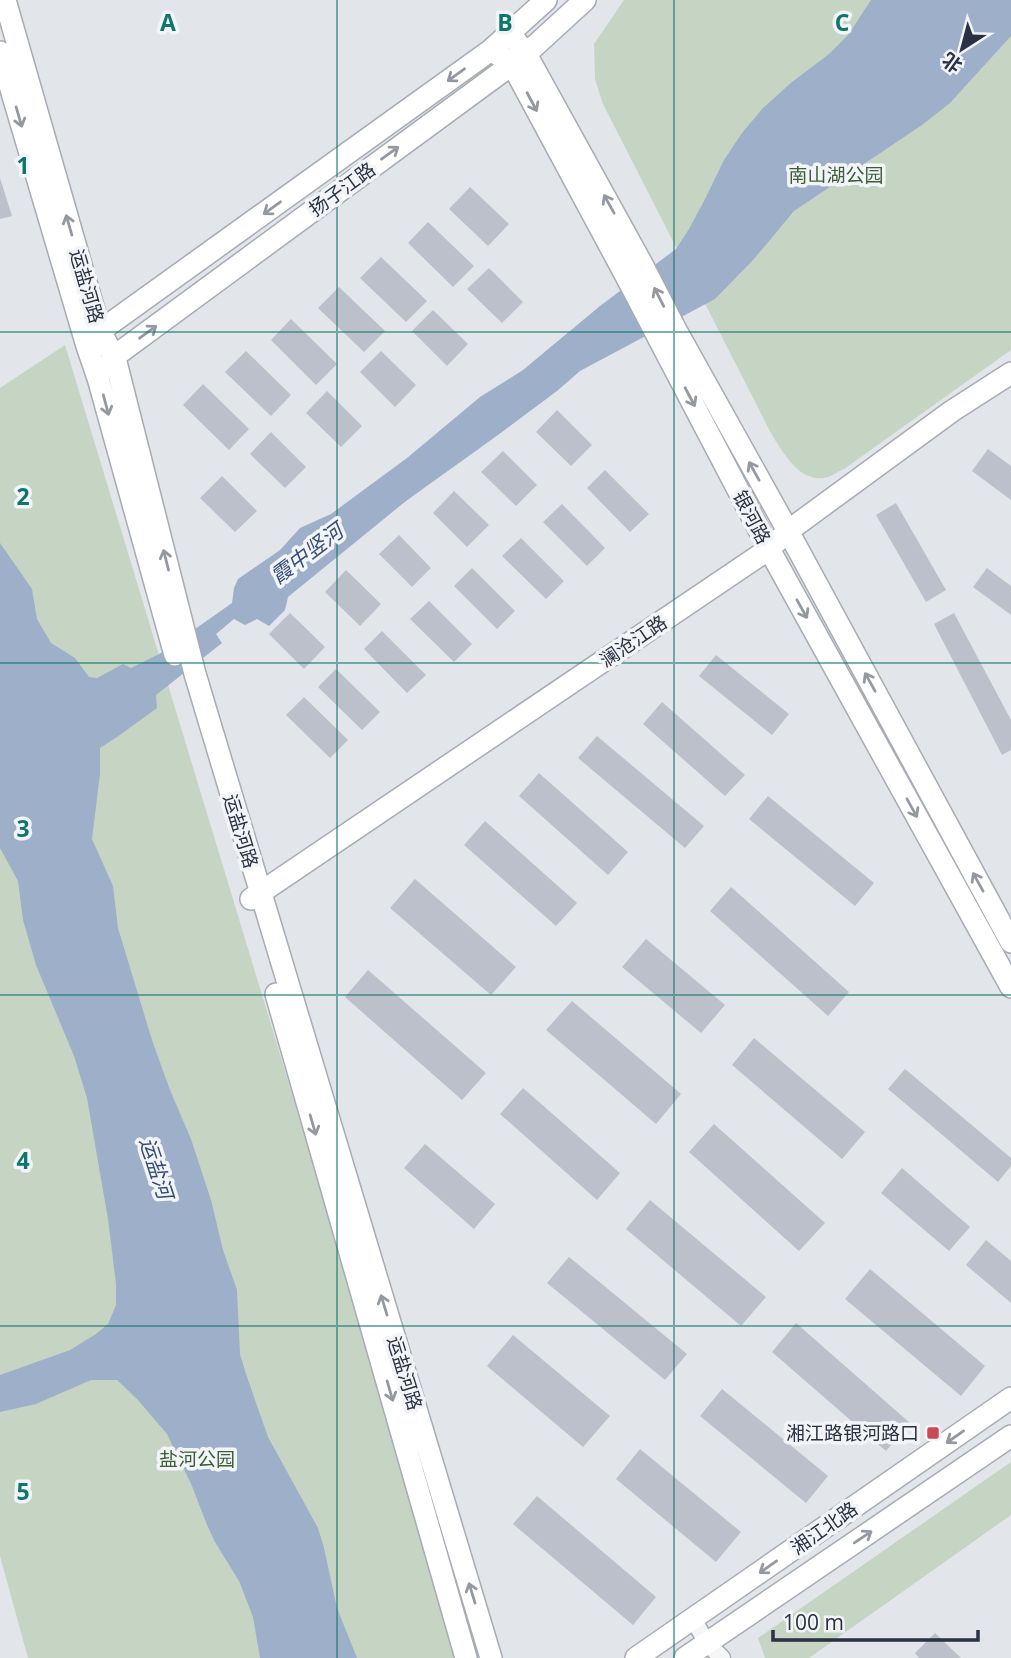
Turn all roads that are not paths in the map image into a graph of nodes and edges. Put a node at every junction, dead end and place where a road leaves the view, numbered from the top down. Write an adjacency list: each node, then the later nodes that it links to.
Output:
1 (5, 0): 9 (main road, 运盐河路, one-way to 1)
2 (546, 0): 4 (main road, 扬子江路)
3 (585, 0): 7 (main road, 扬子江路)
4 (510, 33): 5 (main road, 扬子江路); 7 (main road, 银河路)
5 (491, 50): 7 (main road, 银河路); 9 (main road, 扬子江路, one-way to 9)
6 (0, 52): 9 (main road, 运盐河路, one-way to 9)
7 (519, 59): 8 (main road, 银河路); 10 (main road, 扬子江路, one-way to 7)
8 (667, 333): 13 (main road, 银河路, one-way to 8); 14 (main road, 银河路, one-way to 14)
9 (93, 339): 10 (main road, 运盐河路); 12 (main road, 运盐河路)
10 (114, 358): 12 (main road, 扬子江路); 15 (main road, 运盐河路, one-way to 10)
11 (1011, 373): 13 (main road, 澜沧江路)
12 (99, 378): 15 (main road, 运盐河路, one-way to 15)
13 (788, 531): 14 (main road, 澜沧江路); 17 (main road, 银河路, one-way to 13)
14 (769, 549): 16 (main road, 澜沧江路); 18 (main road, 银河路, one-way to 18)
15 (176, 629): 16 (main road, 运盐河路)
16 (254, 897): 23 (main road, 运盐河路, one-way to 23); 24 (main road, 运盐河路, one-way to 16)
17 (1011, 942)
18 (1011, 987)
19 (1011, 1398): 21 (main road, 湘江北路, one-way to 21)
20 (1011, 1436): 22 (main road, 湘江北路, one-way to 20)
21 (693, 1619): 22 (street); 25 (main road, 湘江北路)
22 (707, 1643): 26 (main road, 湘江北路); 27 (street)
23 (466, 1658)
24 (491, 1658)
25 (636, 1658)
26 (685, 1658)
27 (722, 1658)

